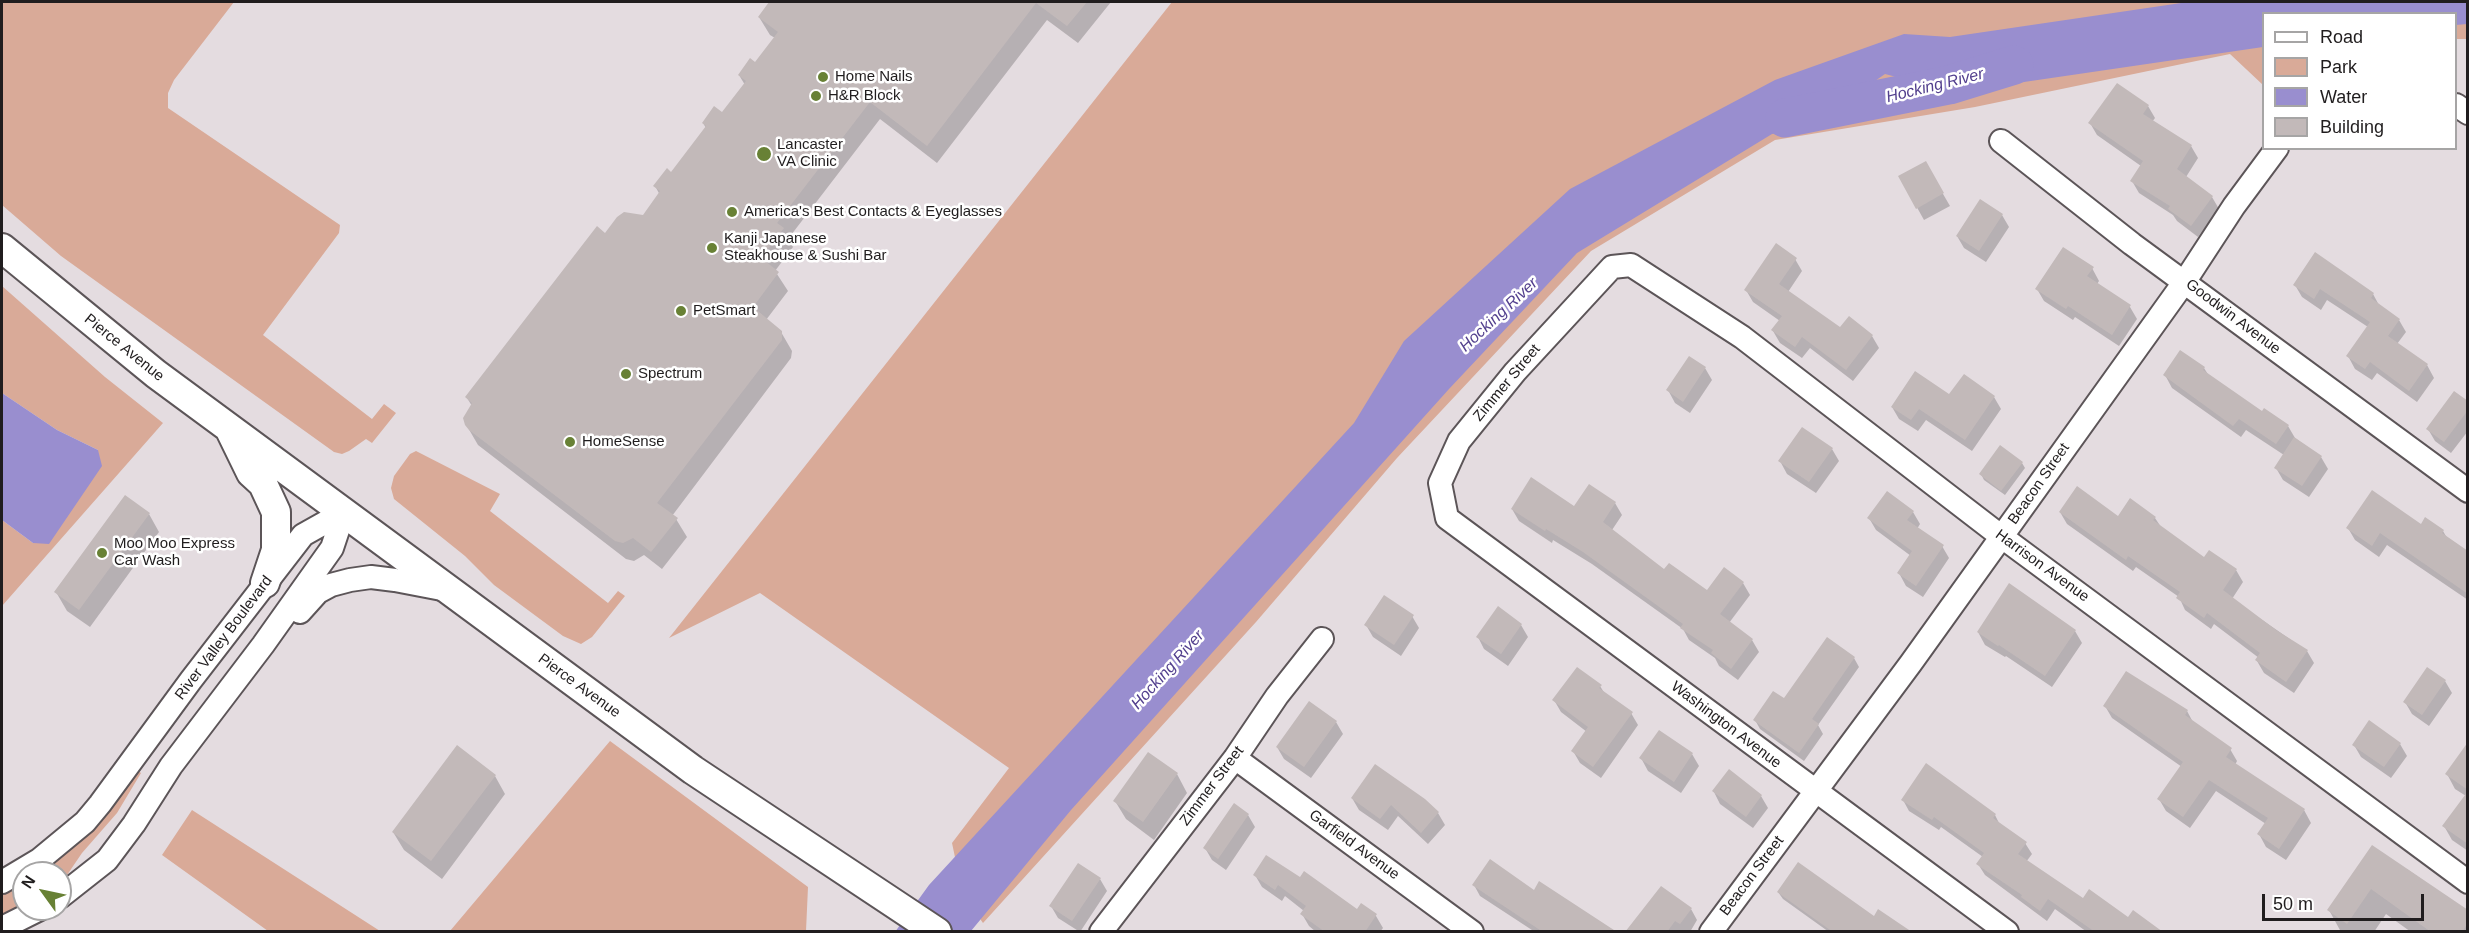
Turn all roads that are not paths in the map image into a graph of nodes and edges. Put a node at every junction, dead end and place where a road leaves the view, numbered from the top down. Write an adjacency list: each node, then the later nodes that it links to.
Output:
1 (2001, 141): 6 (street, Goodwin Avenue)
2 (2276, 150): 6 (street, Beacon Street)
3 (2, 227): 4 (street, Pierce Avenue)
4 (11, 256): 7 (street, Pierce Avenue)
5 (1612, 267): 10 (street, Zimmer Street); 11 (street, Harrison Avenue)
6 (2185, 281): 8 (street, Goodwin Avenue); 11 (street, Beacon Street)
7 (230, 428): 9 (street, Pierce Avenue); 12 (street, Pierce Avenue)
8 (2468, 491)
9 (344, 512): 12 (street, River Valley Boulevard); 13 (street, Pierce Avenue); 15 (street)
10 (1447, 518): 17 (street, Washington Avenue)
11 (2002, 537): 17 (street, Beacon Street); 19 (street, Harrison Avenue)
12 (265, 583): 18 (street, River Valley Boulevard)
13 (450, 590): 15 (street); 23 (street, Pierce Avenue)
14 (1322, 639): 16 (street, Zimmer Street)
15 (263, 645): 20 (street)
16 (1235, 758): 24 (street, Zimmer Street); 25 (street, Garfield Avenue)
17 (1815, 791): 26 (street, Beacon Street); 27 (street, Washington Avenue)
18 (2, 882)
19 (2468, 882)
20 (72, 888)
21 (16, 921): 22 (street)
22 (2, 928)
23 (937, 932)
24 (1101, 932)
25 (1472, 932)
26 (1711, 932)
27 (2007, 932)

